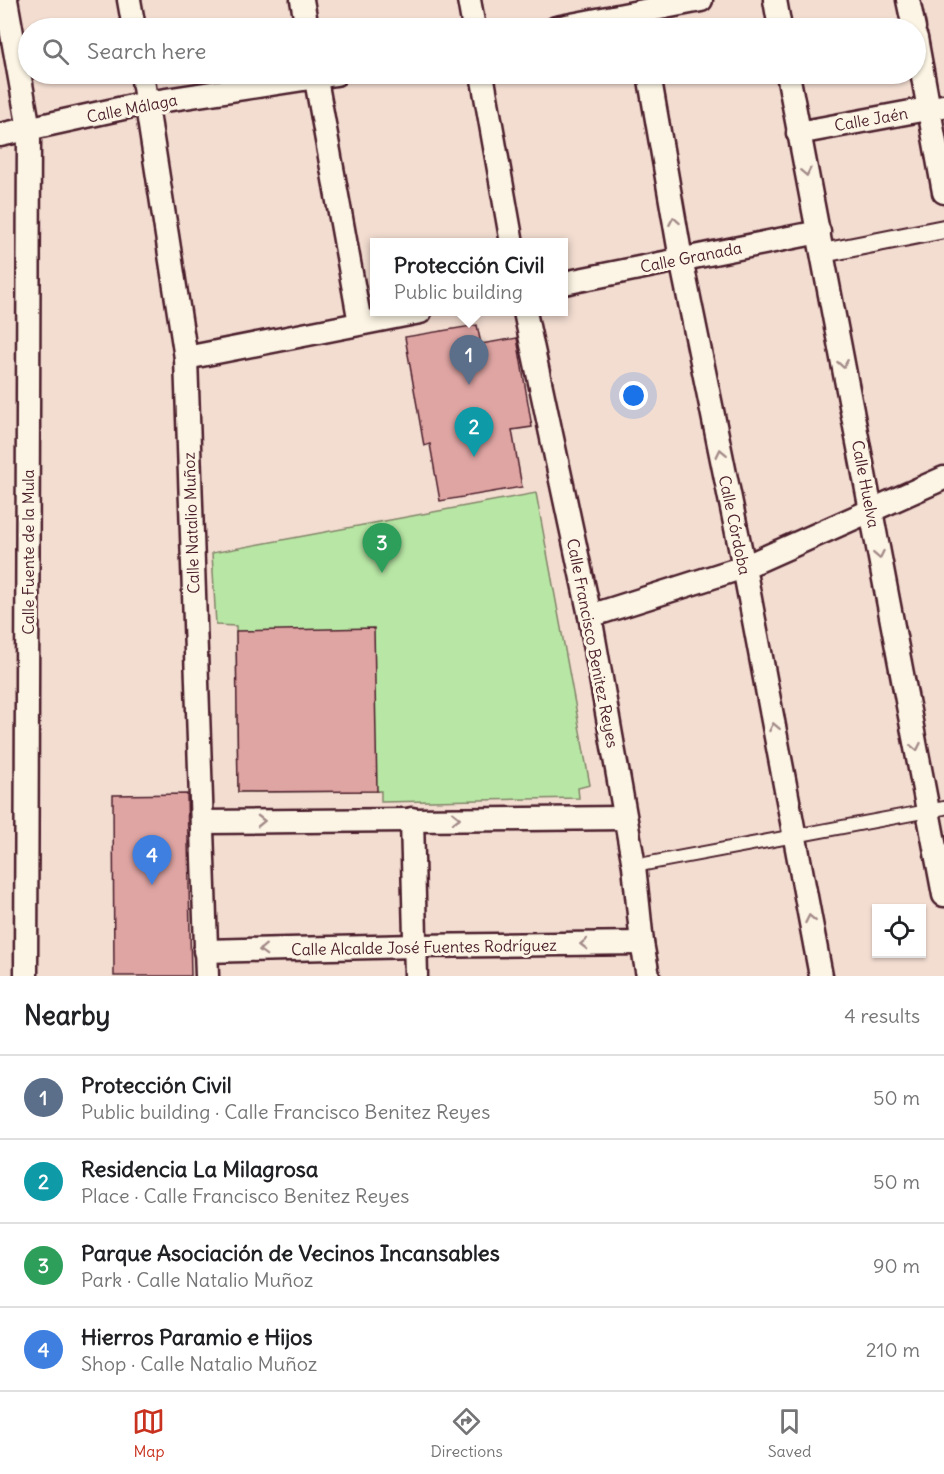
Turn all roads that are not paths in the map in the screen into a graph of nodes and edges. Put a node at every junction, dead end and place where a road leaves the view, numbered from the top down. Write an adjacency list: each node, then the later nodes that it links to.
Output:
1 (6, 0): 15 (street, Calle Fuente de la Mula)
2 (129, 0): 9 (street)
3 (302, 0): 10 (street)
4 (469, 0): 11 (street)
5 (701, 0): 8 (street)
6 (775, 0): 13 (street)
7 (908, 0): 14 (street)
8 (638, 13): 12 (street)
9 (132, 18)
10 (306, 18)
11 (472, 18)
12 (611, 18)
13 (778, 18)
14 (912, 18)
15 (18, 67)
16 (926, 72): 25 (street)
17 (21, 84): 26 (street, Calle Fuente de la Mula)
18 (143, 84): 24 (street, Calle Natalio Muñoz)
19 (265, 84): 24 (street, Calle Málaga)
20 (323, 84): 37 (street)
21 (484, 84): 31 (street)
22 (651, 84): 33 (street, Calle Córdoba, one-way to 22)
23 (790, 84): 27 (street, Calle Huelva)
24 (146, 103): 26 (street, Calle Málaga); 38 (street, Calle Natalio Muñoz)
25 (937, 107): 27 (street, Calle Jaén); 29 (street)
26 (29, 129): 28 (street, Calle Málaga); 53 (street, Calle Fuente de la Mula)
27 (798, 133): 32 (street, Calle Huelva, one-way to 32)
28 (0, 135)
29 (944, 192)
30 (944, 229): 32 (street, Calle Granada)
31 (511, 238)
32 (821, 243): 33 (street, Calle Granada); 40 (street, Calle Huelva, one-way to 40)
33 (681, 259): 34 (street, Calle Granada); 41 (street, Calle Córdoba, one-way to 33)
34 (568, 282)
35 (398, 316): 37 (street)
36 (526, 316): 42 (street, Calle Francisco Benitez Reyes)
37 (360, 323): 38 (street)
38 (186, 358): 46 (street, Calle Natalio Muñoz)
39 (944, 478): 40 (street)
40 (870, 511): 41 (street); 43 (street, Calle Huelva, one-way to 43)
41 (744, 567): 42 (street); 47 (street, Calle Córdoba, one-way to 41)
42 (590, 616): 44 (street, Calle Francisco Benitez Reyes)
43 (936, 809): 47 (lane); 49 (street, Calle Huelva)
44 (625, 818): 45 (street, one-way to 44); 48 (street, Calle Francisco Benitez Reyes)
45 (412, 819): 46 (street, one-way to 45); 51 (street)
46 (202, 822): 52 (street, Calle Natalio Muñoz)
47 (794, 836): 48 (lane); 57 (street, Calle Córdoba, one-way to 47)
48 (634, 866): 50 (street, Calle Francisco Benitez Reyes)
49 (944, 895)
50 (642, 944): 51 (street, Calle Alcalde José Fuentes Rodríguez, one-way to 51); 56 (street, Calle Francisco Benitez Reyes)
51 (415, 946): 52 (street, Calle Alcalde José Fuentes Rodríguez, one-way to 52); 55 (street)
52 (205, 951): 54 (street, Calle Natalio Muñoz)
53 (26, 976)
54 (207, 976)
55 (416, 976)
56 (648, 976)
57 (821, 976)

